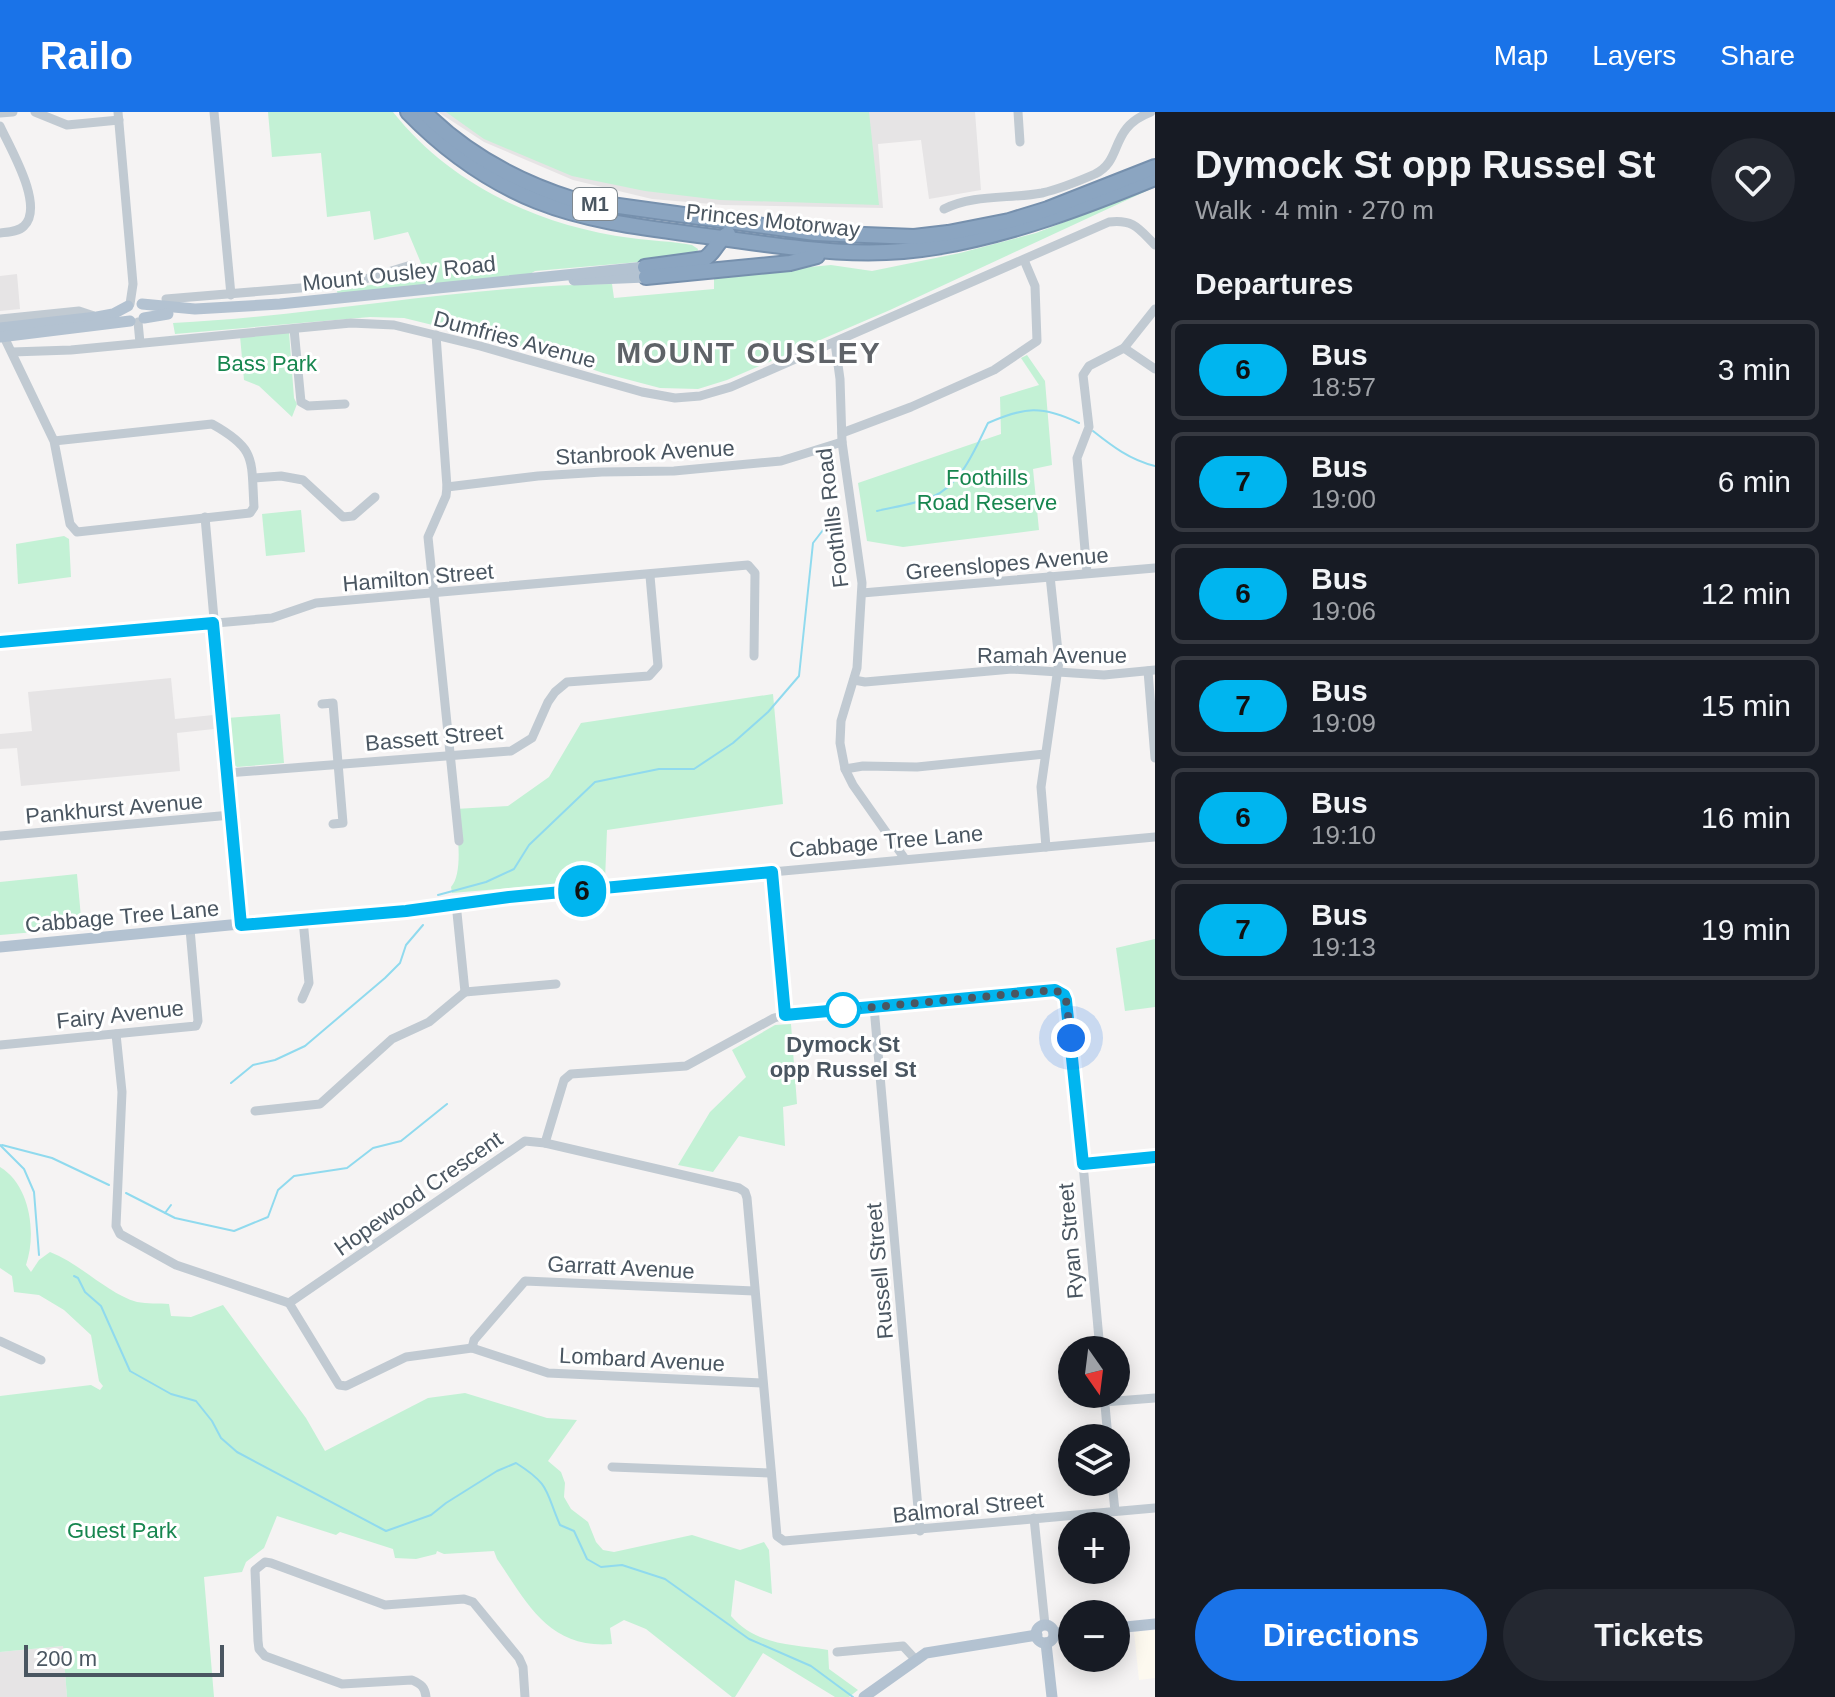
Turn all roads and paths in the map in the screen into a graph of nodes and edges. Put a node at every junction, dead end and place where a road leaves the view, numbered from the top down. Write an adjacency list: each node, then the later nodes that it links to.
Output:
1 (13, 112): 7 (street)
2 (35, 112): 9 (street)
3 (214, 112): 24 (street)
4 (408, 112): 14 (highway, Princes Motorway / M1)
5 (424, 112): 17 (highway, Princes Motorway / M1)
6 (1018, 112): 11 (street)
7 (0, 113)
8 (1145, 113): 15 (street)
9 (119, 116): 26 (street)
10 (0, 126): 16 (street)
11 (1020, 142)
12 (1155, 167): 17 (highway, Princes Motorway / M1)
13 (1155, 178): 20 (highway, Princes Motorway / M1)
14 (537, 201): 18 (highway, Princes Motorway / M1); 23 (highway)
15 (944, 209)
16 (0, 233)
17 (948, 233): 18 (highway)
18 (722, 238): 20 (highway, Princes Motorway / M1); 23 (highway)
19 (1155, 245): 21 (street, Dumfries Avenue)
20 (829, 252): 23 (highway)
21 (1024, 260): 36 (street, Dumfries Avenue); 41 (street, Stanbrook Avenue)
22 (411, 265): 24 (street, Mount Ousley Road)
23 (645, 272): 27 (main road, Mount Ousley Road)
24 (231, 295): 25 (street, Mount Ousley Road)
25 (166, 299)
26 (135, 304): 27 (main road, Mount Ousley Road); 29 (main road, Mount Ousley Road); 31 (main road); 31 (main road)
27 (280, 304): 31 (main road, Mount Ousley Road)
28 (1155, 309): 37 (street)
29 (97, 317): 30 (street, Mount Ousley Road); 33 (main road, Mount Ousley Road)
30 (0, 319)
31 (137, 320): 33 (main road, Mount Ousley Road); 35 (street)
32 (294, 329): 34 (street, Dumfries Avenue); 35 (street, Dumfries Avenue); 40 (street)
33 (1, 334): 38 (street)
34 (436, 335): 36 (street, Dumfries Avenue); 44 (street)
35 (140, 343): 38 (street, Dumfries Avenue)
36 (835, 343): 41 (street, Foothills Road)
37 (1124, 348): 39 (street); 48 (street)
38 (12, 352): 42 (street)
39 (1155, 369)
40 (345, 404)
41 (842, 438): 44 (street, Stanbrook Avenue); 52 (street, Foothills Road)
42 (54, 441): 43 (street); 46 (street)
43 (253, 478): 45 (street); 46 (street)
44 (447, 487): 51 (street)
45 (375, 497)
46 (205, 517): 53 (street)
47 (1155, 568): 48 (street, Greenslopes Avenue)
48 (1087, 573): 50 (street, Greenslopes Avenue)
49 (650, 576): 51 (street, Hamilton Street); 55 (street, Hamilton Street); 62 (street, Bassett Street)
50 (1050, 576): 52 (street, Greenslopes Avenue); 57 (street)
51 (433, 593): 53 (street, Hamilton Street); 62 (street)
52 (862, 593): 58 (street, Foothills Road)
53 (213, 623): 54 (street, Hamilton Street); 67 (street)
54 (0, 642)
55 (754, 656)
56 (1152, 671): 57 (street, Ramah Avenue); 64 (street)
57 (1058, 672): 58 (street, Ramah Avenue); 63 (street)
58 (854, 680): 66 (street, Foothills Road)
59 (345, 702): 60 (street)
60 (333, 703): 61 (street); 65 (street)
61 (322, 704)
62 (449, 754): 65 (street, Bassett Street); 72 (street)
63 (1045, 754): 66 (street); 73 (street)
64 (1155, 758)
65 (337, 763): 67 (street, Bassett Street); 69 (street)
66 (845, 769): 74 (street, Foothills Road)
67 (227, 773): 68 (street)
68 (231, 815): 70 (street, Pankhurst Avenue); 78 (street)
69 (343, 823)
70 (0, 836)
71 (1155, 837): 73 (street, Cabbage Tree Lane)
72 (459, 841)
73 (1046, 847): 74 (street, Cabbage Tree Lane)
74 (905, 859): 75 (street, Cabbage Tree Lane)
75 (772, 872): 76 (main road, Cabbage Tree Lane); 85 (main road)
76 (456, 903): 77 (main road, Cabbage Tree Lane); 82 (street)
77 (303, 920): 78 (main road, Cabbage Tree Lane); 83 (street)
78 (241, 925): 79 (main road, Cabbage Tree Lane)
79 (190, 929): 80 (main road, Cabbage Tree Lane); 86 (street, Fairy Avenue)
80 (0, 947)
81 (556, 984): 82 (street)
82 (465, 992): 88 (street)
83 (302, 999)
84 (874, 1007): 85 (main road); 91 (main road, Ryan Street); 107 (street, Russell Street)
85 (785, 1015): 89 (street)
86 (116, 1034): 87 (street, Fairy Avenue); 93 (street)
87 (0, 1045)
88 (255, 1111)
89 (545, 1143): 92 (street, Hopewood Crescent); 93 (street, Hopewood Crescent)
90 (1155, 1157): 91 (main road)
91 (1083, 1164): 94 (street, Ryan Street)
92 (754, 1291): 96 (street, Garratt Avenue); 98 (street, Hopewood Crescent)
93 (289, 1303): 96 (street, Lombard Avenue)
94 (1099, 1336)
95 (0, 1341): 97 (street)
96 (472, 1348): 98 (street, Lombard Avenue)
97 (41, 1360)
98 (762, 1383): 102 (street, Hopewood Crescent)
99 (1130, 1398): 100 (street)
100 (1155, 1398)
101 (612, 1467): 102 (street)
102 (771, 1473): 108 (street, Hopewood Crescent)
103 (1113, 1496): 105 (street)
104 (1155, 1508): 105 (street, Balmoral Street)
105 (1115, 1511): 106 (street, Balmoral Street)
106 (1034, 1518): 107 (street, Balmoral Street); 112 (street)
107 (920, 1531): 108 (street, Balmoral Street)
108 (784, 1541)
109 (1155, 1624): 110 (main road)
110 (1130, 1627)
111 (1058, 1633): 112 (main road)
112 (1046, 1634): 114 (main road); 118 (main road)
113 (837, 1652): 114 (street)
114 (915, 1659): 115 (main road)
115 (865, 1696)
116 (426, 1697): 117 (street)
117 (525, 1697)
118 (1052, 1697)

